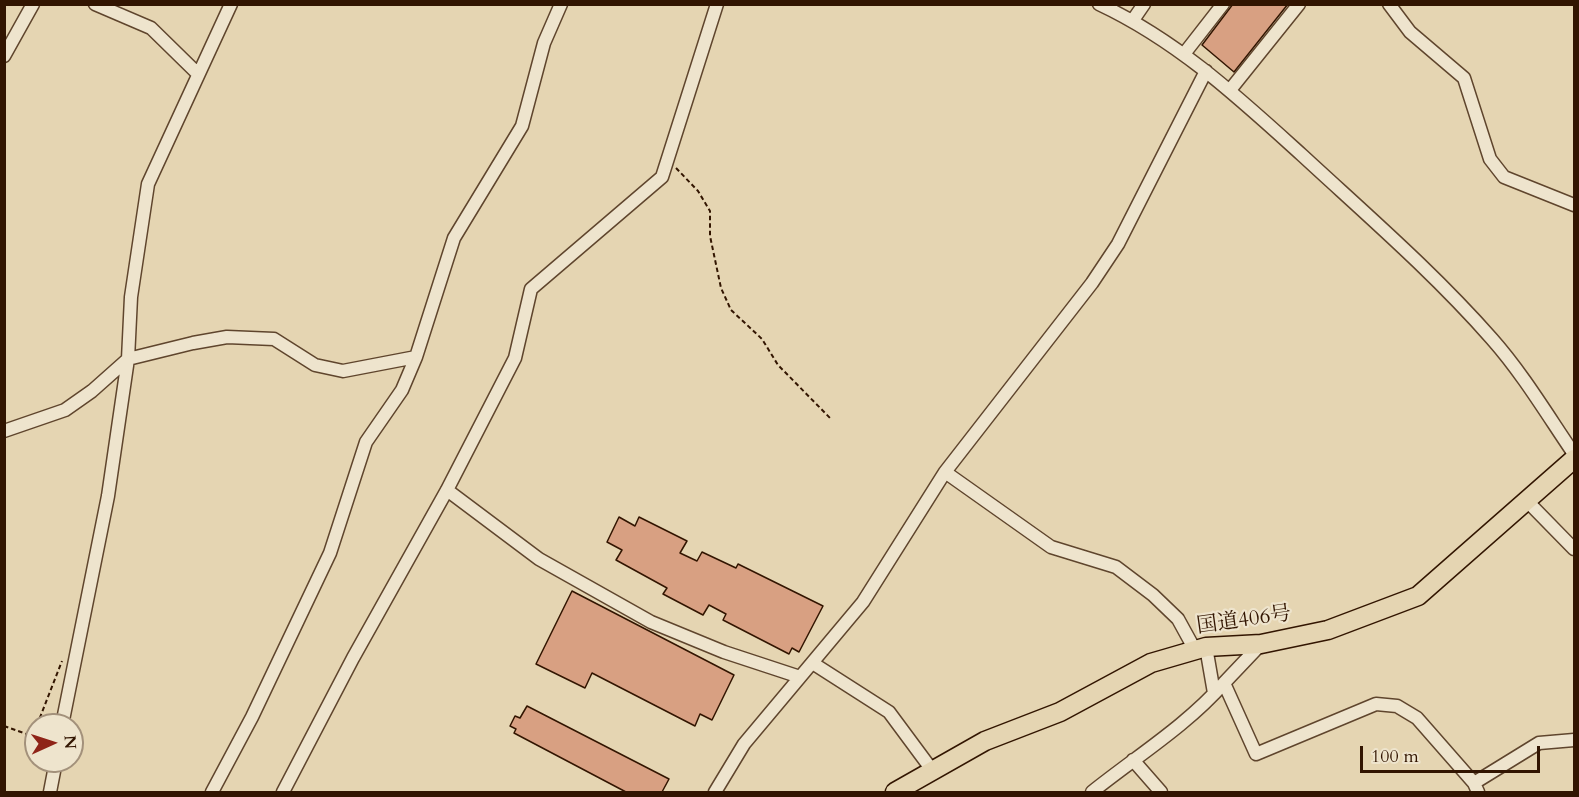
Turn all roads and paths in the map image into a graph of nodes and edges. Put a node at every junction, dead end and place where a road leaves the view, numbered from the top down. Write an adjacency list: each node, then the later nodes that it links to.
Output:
1 (33, 4): 13 (street)
2 (94, 4): 15 (street)
3 (231, 4): 15 (street)
4 (561, 4): 19 (street)
5 (717, 4): 17 (street)
6 (1100, 4): 11 (street)
7 (1144, 4): 11 (street)
8 (1223, 4): 12 (street)
9 (1299, 4): 16 (street)
10 (1389, 4): 18 (street)
11 (1133, 20): 12 (street)
12 (1184, 54): 14 (street)
13 (4, 56)
14 (1206, 71): 16 (street); 25 (street)
15 (198, 74): 20 (street)
16 (1230, 90): 23 (street)
17 (668, 159): 21 (path); 26 (street)
18 (1575, 205)
19 (416, 357): 20 (street); 46 (street)
20 (128, 359): 22 (street); 37 (street)
21 (831, 419)
22 (4, 431)
23 (1575, 454)
24 (1575, 459): 27 (highway, 国道406号)
25 (945, 472): 30 (street); 32 (street)
26 (447, 490): 33 (street); 47 (street)
27 (1527, 501): 28 (street); 29 (highway, 国道406号)
28 (1575, 549)
29 (1261, 644): 30 (highway, 国道406号); 34 (street)
30 (1200, 649): 35 (street); 42 (highway, 国道406号)
31 (63, 658): 36 (path)
32 (814, 664): 33 (street); 42 (street)
33 (800, 677): 48 (street)
34 (1224, 682): 35 (street); 44 (street)
35 (1214, 693): 41 (street)
36 (41, 713)
37 (64, 713)
38 (4, 726): 39 (path)
39 (24, 733)
40 (1575, 740): 44 (street)
41 (1133, 760): 50 (street); 51 (street)
42 (932, 770): 49 (highway, 国道406号)
43 (54, 773): 45 (street)
44 (1476, 788)
45 (50, 792)
46 (212, 792)
47 (283, 792)
48 (715, 792)
49 (895, 792)
50 (1092, 792)
51 (1161, 792)

